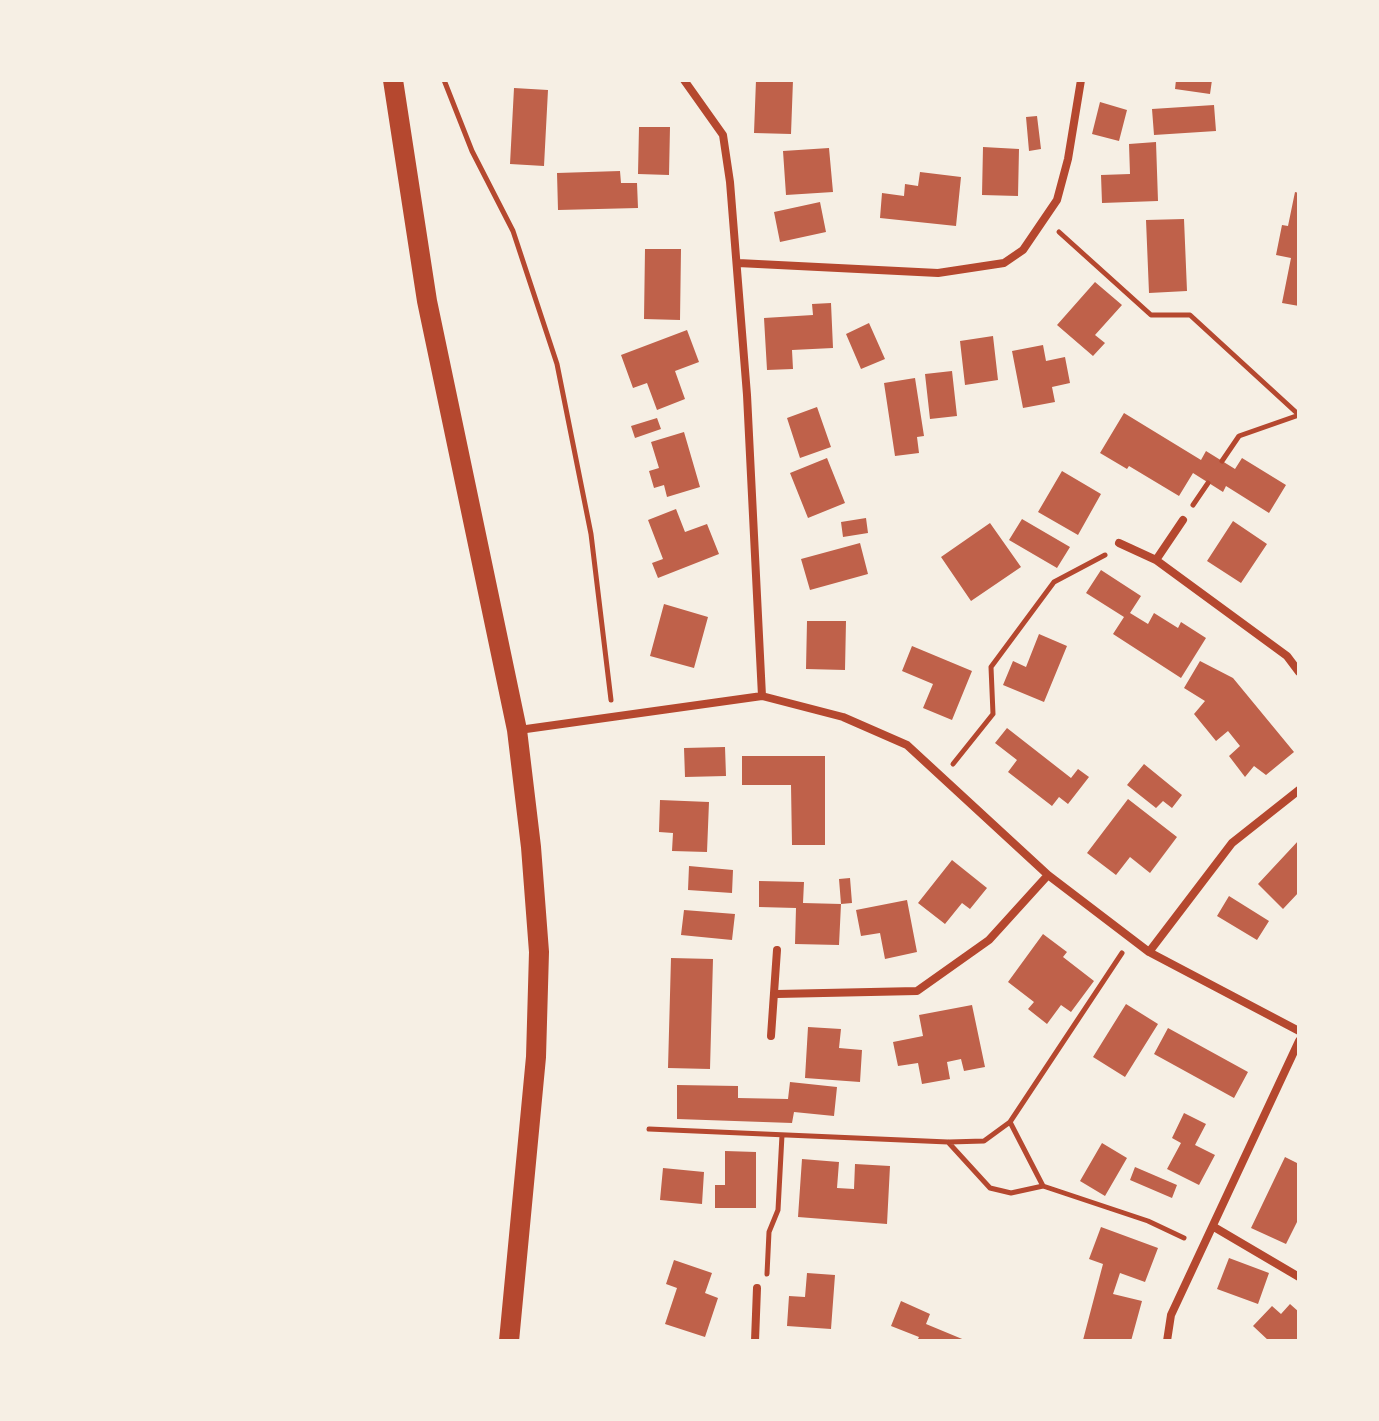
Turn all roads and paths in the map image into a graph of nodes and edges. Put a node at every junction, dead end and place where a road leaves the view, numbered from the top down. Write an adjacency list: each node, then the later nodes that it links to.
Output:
1 (393, 80): 15 (main road)
2 (444, 80): 14 (path)
3 (684, 80): 6 (street)
4 (1081, 80): 5 (street)
5 (1047, 220): 6 (street); 7 (path)
6 (738, 263): 13 (street)
7 (1299, 415): 8 (path)
8 (1222, 461)
9 (1183, 520): 11 (street)
10 (1119, 543): 11 (street); 16 (path)
11 (1156, 560): 12 (street)
12 (1299, 672)
13 (762, 696): 14 (street); 16 (street)
14 (615, 717): 15 (street)
15 (517, 730): 35 (main road)
16 (943, 777): 18 (street)
17 (1299, 790): 21 (street)
18 (1048, 875): 19 (street); 22 (street)
19 (1132, 939): 21 (street); 26 (path)
20 (777, 950): 22 (street)
21 (1149, 952): 23 (street)
22 (777, 994): 24 (street)
23 (1299, 1031)
24 (771, 1036)
25 (1299, 1041): 31 (street)
26 (1010, 1122): 29 (path); 30 (path)
27 (649, 1129): 28 (path)
28 (782, 1135): 29 (path); 34 (path)
29 (948, 1142): 30 (path)
30 (1043, 1186): 32 (path)
31 (1214, 1227): 32 (street); 33 (street)
32 (1204, 1248): 37 (street)
33 (1299, 1277)
34 (757, 1288): 36 (street)
35 (509, 1341)
36 (755, 1341)
37 (1167, 1341)

